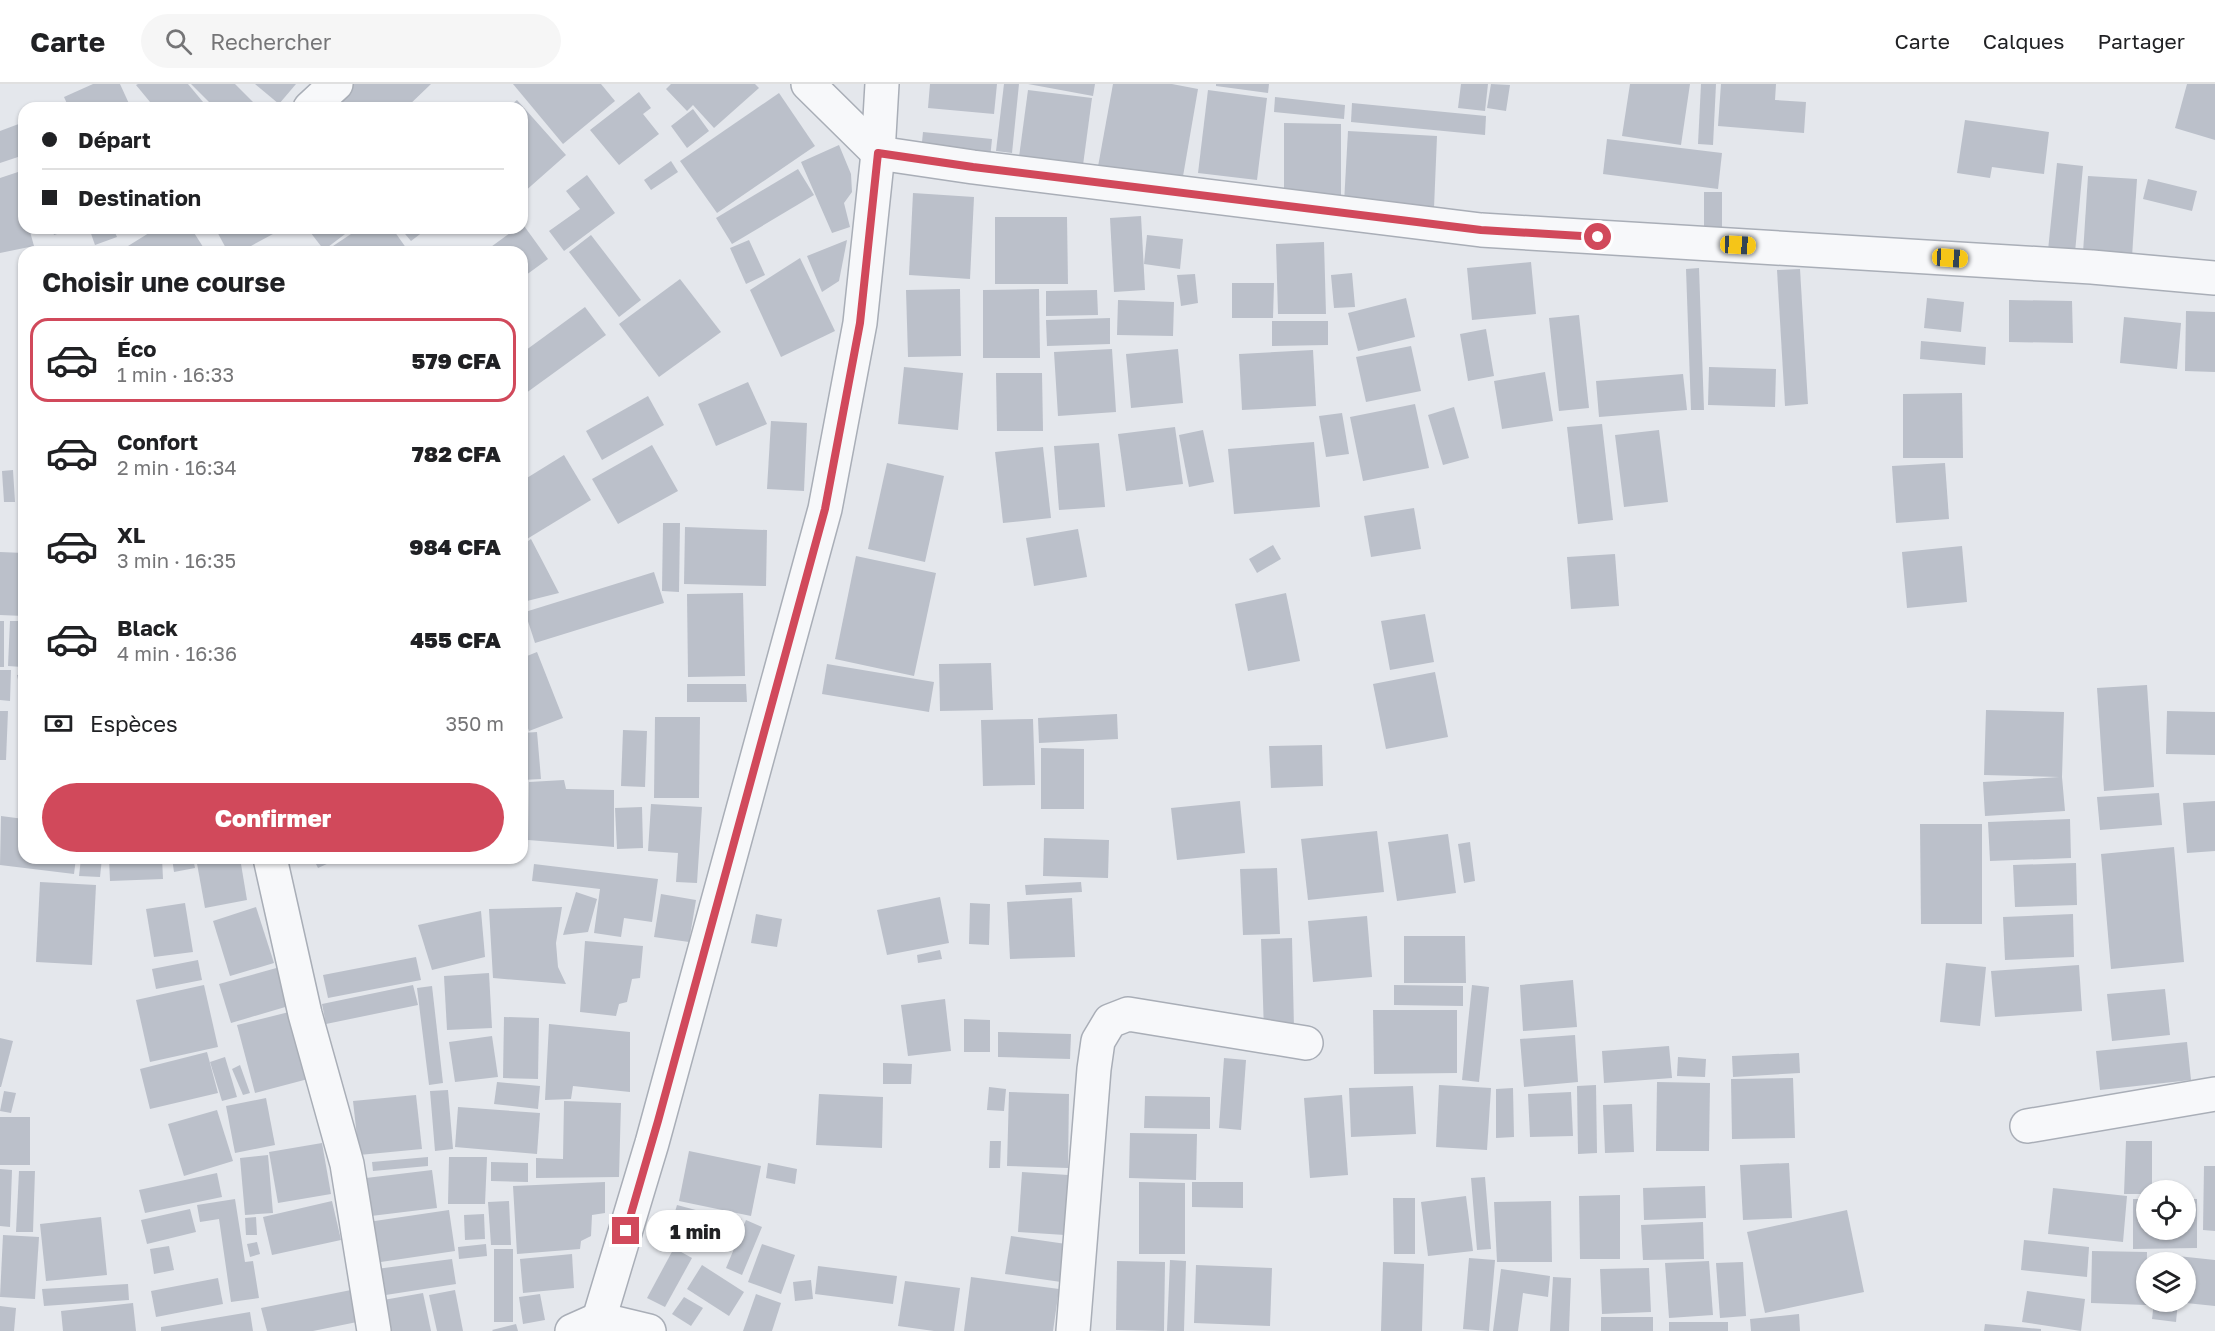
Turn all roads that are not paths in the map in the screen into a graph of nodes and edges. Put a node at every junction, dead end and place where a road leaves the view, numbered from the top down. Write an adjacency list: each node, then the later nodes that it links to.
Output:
1 (336, 84): 4 (street)
2 (808, 84): 5 (street)
3 (882, 84): 5 (street)
4 (316, 102)
5 (878, 153): 6 (street); 11 (street)
6 (2215, 278)
7 (271, 864): 12 (street)
8 (1306, 1043): 14 (street)
9 (2215, 1094): 10 (street)
10 (2027, 1126)
11 (585, 1325): 13 (street)
12 (374, 1331)
13 (649, 1331)
14 (1073, 1331)

